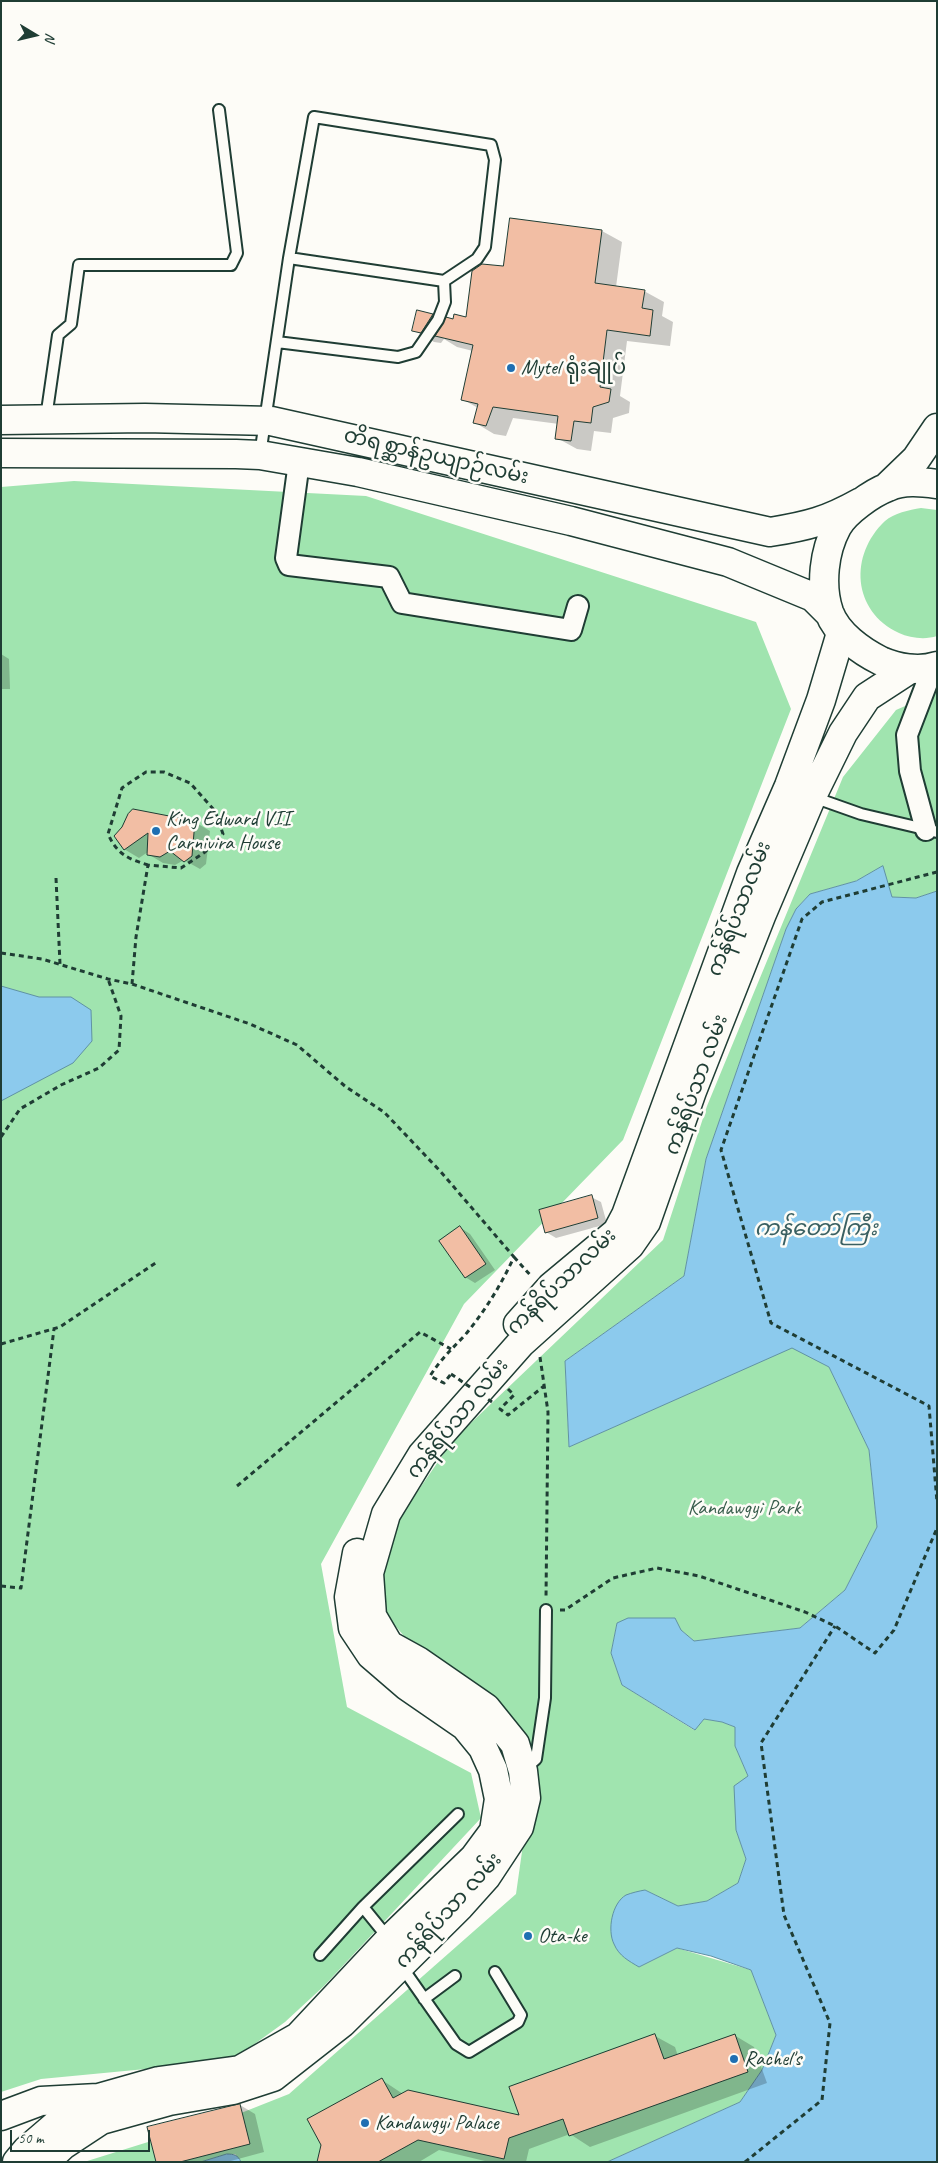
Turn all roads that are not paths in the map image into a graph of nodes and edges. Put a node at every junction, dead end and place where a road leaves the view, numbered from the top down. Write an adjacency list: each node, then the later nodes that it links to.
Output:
1 (219, 110): 6 (lane)
2 (289, 258): 3 (lane); 3 (lane); 4 (lane)
3 (444, 281): 4 (lane)
4 (277, 342): 7 (lane)
5 (1, 420): 6 (main road, တိရစ္ဆာန်ဥယျာဉ်လမ်း)
6 (46, 420): 7 (main road, တိရစ္ဆာန်ဥယျာဉ်လမ်း)
7 (265, 421): 10 (lane); 14 (main road, တိရစ္ဆာန်ဥယျာဉ်လမ်း)
8 (937, 428): 13 (main road)
9 (1, 453): 10 (main road, တိရစ္ဆာန်ဥယျာဉ်လမ်း)
10 (260, 455): 11 (main road, တိရစ္ဆာန်ဥယျာဉ်လမ်း)
11 (300, 462): 15 (street); 16 (main road, တိရစ္ဆာန်ဥယျာဉ်လမ်း)
12 (937, 484): 13 (main road)
13 (888, 486): 14 (main road)
14 (861, 502): 16 (main road)
15 (578, 606)
16 (835, 623): 17 (main road, တိရစ္ဆာန်ဥယျာဉ်လမ်း); 18 (main road, ကန်ရိပ်သာလမ်း)
17 (926, 667): 18 (main road); 19 (street)
18 (800, 791): 19 (lane); 20 (main road, ကန်ရိပ်သာလမ်း)
19 (931, 831)
20 (553, 1300): 22 (main road, ကန်ရိပ်သာ လမ်း); 23 (main road, ကန်ရိပ်သာလမ်း)
21 (546, 1610): 22 (lane)
22 (521, 1766): 23 (main road); 26 (main road, ကန်ရိပ်သာ လမ်း)
23 (493, 1770): 26 (main road, ကန်ရိပ်သာလမ်း)
24 (458, 1814): 25 (lane)
25 (363, 1907): 26 (lane); 27 (lane)
26 (391, 1953): 30 (lane); 31 (main road, ကန်ရိပ်သာ လမ်း)
27 (320, 1954)
28 (496, 1972): 30 (lane)
29 (455, 1976): 30 (lane)
30 (424, 1998)
31 (162, 2092): 32 (main road); 35 (main road, ကန်ရိပ်သာ လမ်း)
32 (99, 2098): 33 (main road); 34 (main road)
33 (1, 2116)
34 (17, 2162)
35 (45, 2162)

